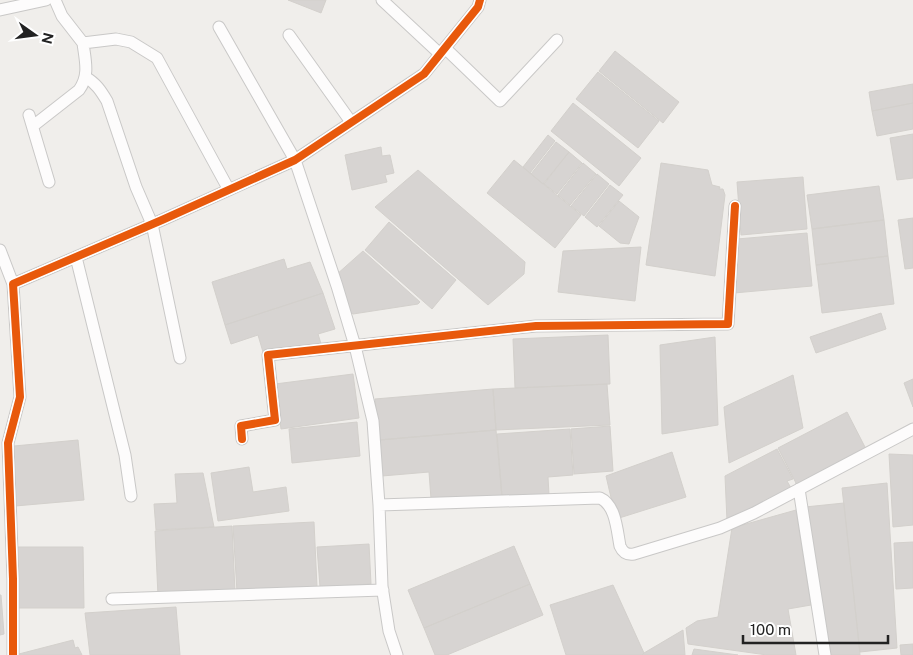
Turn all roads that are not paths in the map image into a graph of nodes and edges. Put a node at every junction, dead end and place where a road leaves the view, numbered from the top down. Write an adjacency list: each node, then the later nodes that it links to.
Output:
1 (46, 0): 5 (street)
2 (55, 0): 9 (street)
3 (382, 0): 10 (street)
4 (480, 0): 10 (street)
5 (0, 10)
6 (219, 27): 13 (street)
7 (289, 35): 12 (street)
8 (557, 40): 10 (street)
9 (83, 43): 11 (street); 15 (street)
10 (442, 51): 12 (street)
11 (86, 77): 14 (street); 17 (street)
12 (351, 122): 13 (street)
13 (295, 160): 15 (street); 21 (street)
14 (50, 182)
15 (228, 190): 17 (street)
16 (735, 206): 21 (street)
17 (152, 224): 19 (street); 22 (street)
18 (0, 250): 20 (street)
19 (76, 257): 20 (street); 26 (street)
20 (14, 284): 30 (street)
21 (355, 346): 24 (street); 27 (street)
22 (180, 358)
23 (913, 429): 25 (street)
24 (242, 439)
25 (799, 489): 27 (street); 32 (street)
26 (131, 496)
27 (379, 505): 28 (street)
28 (383, 590): 29 (street); 31 (street)
29 (112, 600)
30 (13, 655)
31 (397, 655)
32 (825, 655)

